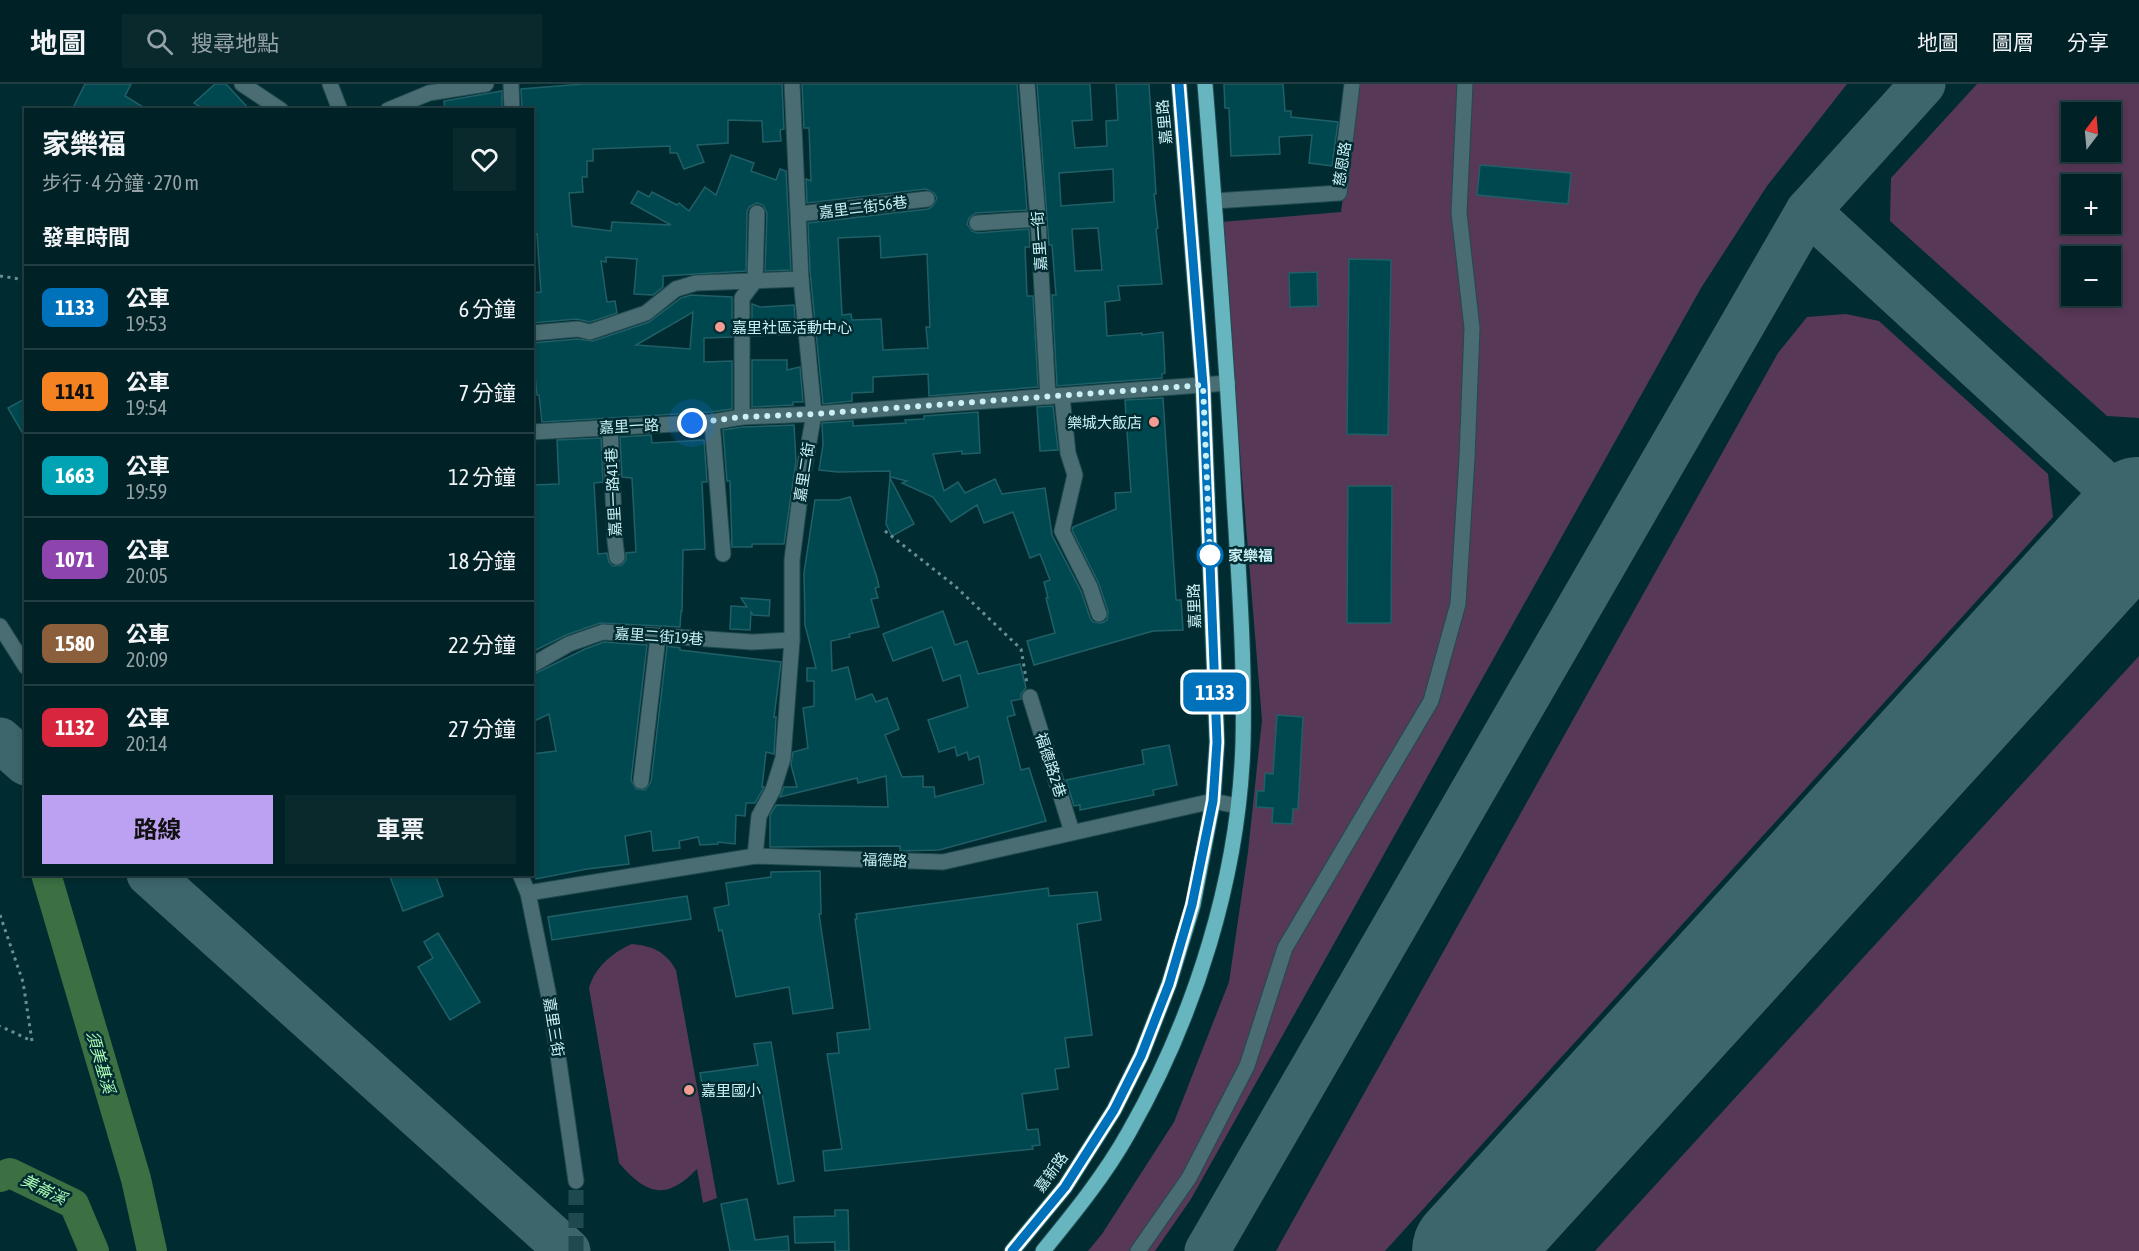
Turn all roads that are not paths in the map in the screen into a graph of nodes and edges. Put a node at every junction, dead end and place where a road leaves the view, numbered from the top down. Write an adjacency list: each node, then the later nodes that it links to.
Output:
1 (243, 84): 11 (street)
2 (330, 84): 12 (street)
3 (486, 84): 13 (street)
4 (511, 84): 14 (street)
5 (792, 84): 18 (street, 嘉里二街)
6 (1027, 84): 19 (street, 嘉里一街)
7 (1179, 84): 25 (main road, 嘉里路)
8 (1205, 84): 16 (main road)
9 (1352, 84): 16 (street, 慈恩路)
10 (1465, 84): 52 (street)
11 (278, 108)
12 (339, 108)
13 (393, 108)
14 (512, 108)
15 (927, 199): 18 (street, 嘉里二街56巷)
16 (1214, 201): 24 (main road)
17 (757, 213): 22 (street)
18 (799, 214): 21 (street, 嘉里二街)
19 (1038, 219): 20 (street); 26 (street, 嘉里一街)
20 (976, 223)
21 (801, 279): 22 (street); 27 (street, 嘉里二街)
22 (756, 281): 23 (street); 28 (street)
23 (534, 333)
24 (1228, 383): 25 (street, 嘉里一路); 43 (main road)
25 (1203, 385): 26 (street, 嘉里一路); 42 (main road, 嘉里路)
26 (1055, 397): 27 (street, 嘉里一路); 34 (street, 嘉里一街)
27 (814, 414): 28 (street, 嘉里一路); 37 (street, 嘉里二街)
28 (742, 417): 29 (street, 嘉里一路)
29 (712, 422): 30 (street, 嘉里一路); 32 (street)
30 (610, 427): 31 (street, 嘉里一路); 33 (street, 嘉里一路41巷)
31 (534, 432)
32 (723, 554)
33 (617, 557)
34 (1099, 614)
35 (0, 626): 38 (street)
36 (658, 637): 37 (street, 嘉里二街19巷); 39 (street, 嘉里二街19巷); 41 (street)
37 (792, 640): 45 (street, 嘉里二街)
38 (24, 664)
39 (534, 664)
40 (1030, 697): 44 (street, 福德路2巷)
41 (642, 781)
42 (1213, 801): 43 (street, 福德路); 44 (street, 福德路); 48 (main road, 嘉里路)
43 (1237, 806): 51 (main road)
44 (1072, 832): 45 (street, 福德路)
45 (754, 856): 47 (street, 福德路)
46 (521, 876): 47 (street, 嘉里三街)
47 (528, 893): 49 (street, 嘉里三街)
48 (1114, 1110): 50 (main road, 嘉新路)
49 (576, 1181)
50 (1012, 1251)
51 (1043, 1251)
52 (1138, 1251)

